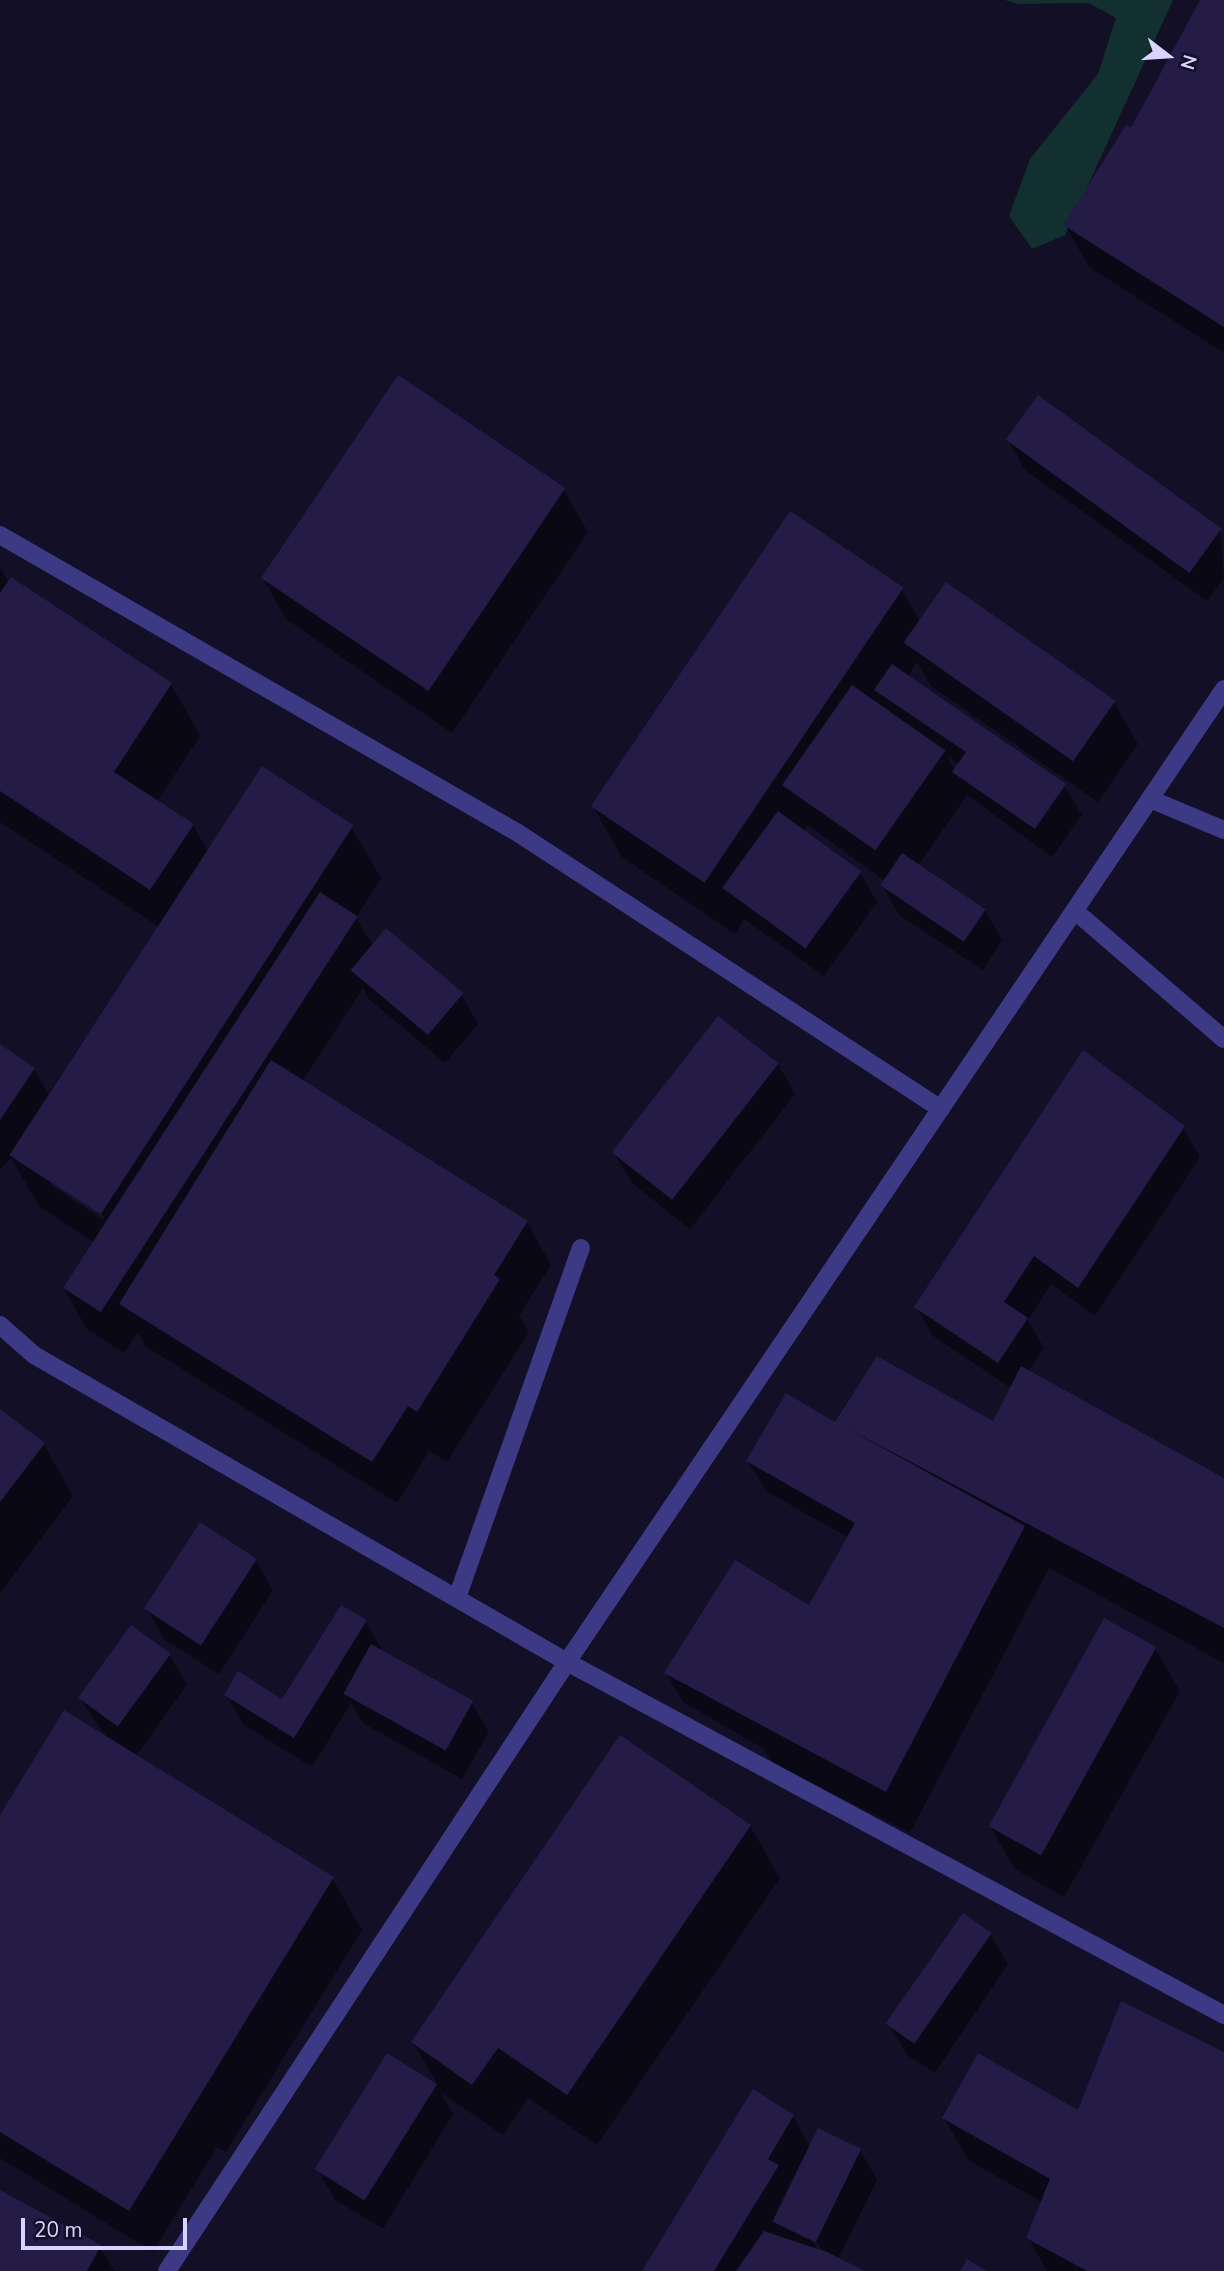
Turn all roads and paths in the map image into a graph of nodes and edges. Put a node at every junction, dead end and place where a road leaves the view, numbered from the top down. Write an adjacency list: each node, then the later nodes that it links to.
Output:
1 (0, 535): 7 (street)
2 (1224, 689): 3 (street)
3 (1150, 799): 4 (street); 5 (street)
4 (1224, 830)
5 (1075, 911): 6 (street); 7 (street)
6 (1224, 1040)
7 (941, 1109): 11 (street)
8 (581, 1248): 10 (street)
9 (0, 1325): 10 (street)
10 (458, 1595): 11 (street)
11 (567, 1662): 12 (street); 13 (street)
12 (1224, 2015)
13 (167, 2271)

